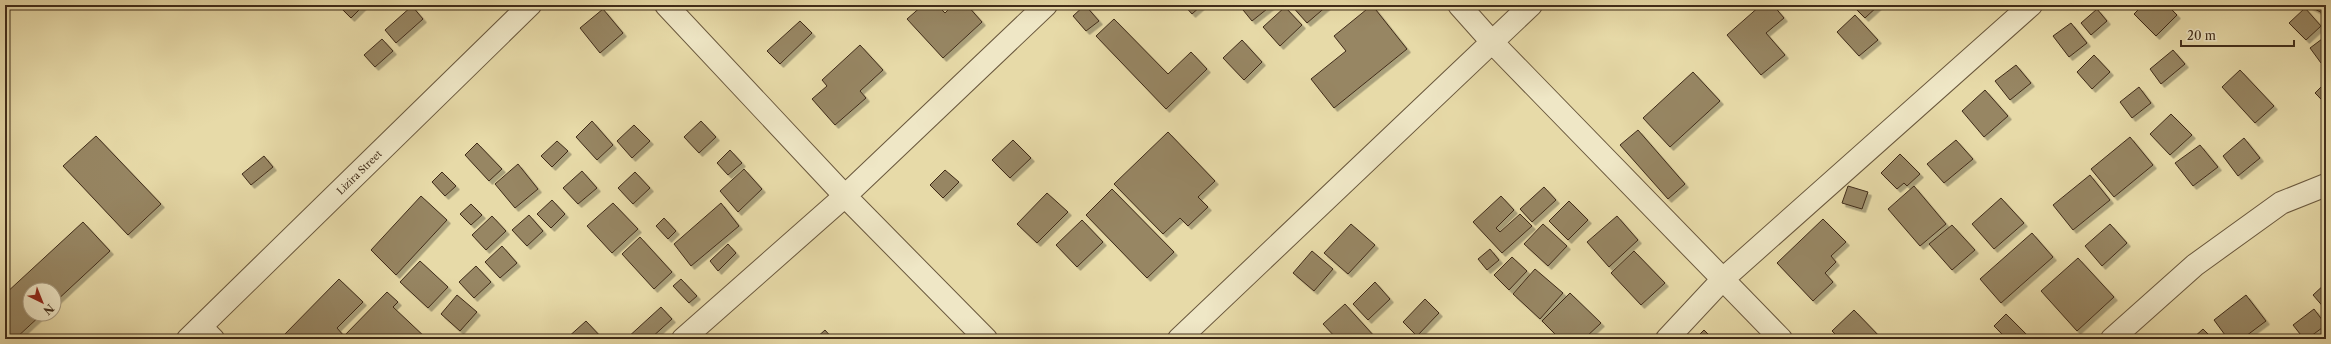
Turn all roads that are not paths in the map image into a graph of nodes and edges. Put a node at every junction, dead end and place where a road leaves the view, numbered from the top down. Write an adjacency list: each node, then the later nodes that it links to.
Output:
1 (530, 5): 11 (street, Lizira Street)
2 (666, 5): 9 (street)
3 (1046, 5): 9 (street)
4 (1458, 5): 7 (street)
5 (1531, 5): 7 (street)
6 (2031, 5): 10 (street)
7 (1492, 42): 10 (street); 14 (street)
8 (2326, 185): 17 (street)
9 (845, 196): 12 (street); 13 (street)
10 (1723, 279): 15 (street); 16 (street)
11 (201, 335)
12 (683, 339)
13 (986, 339)
14 (1179, 339)
15 (1667, 339)
16 (1781, 339)
17 (2112, 339)

